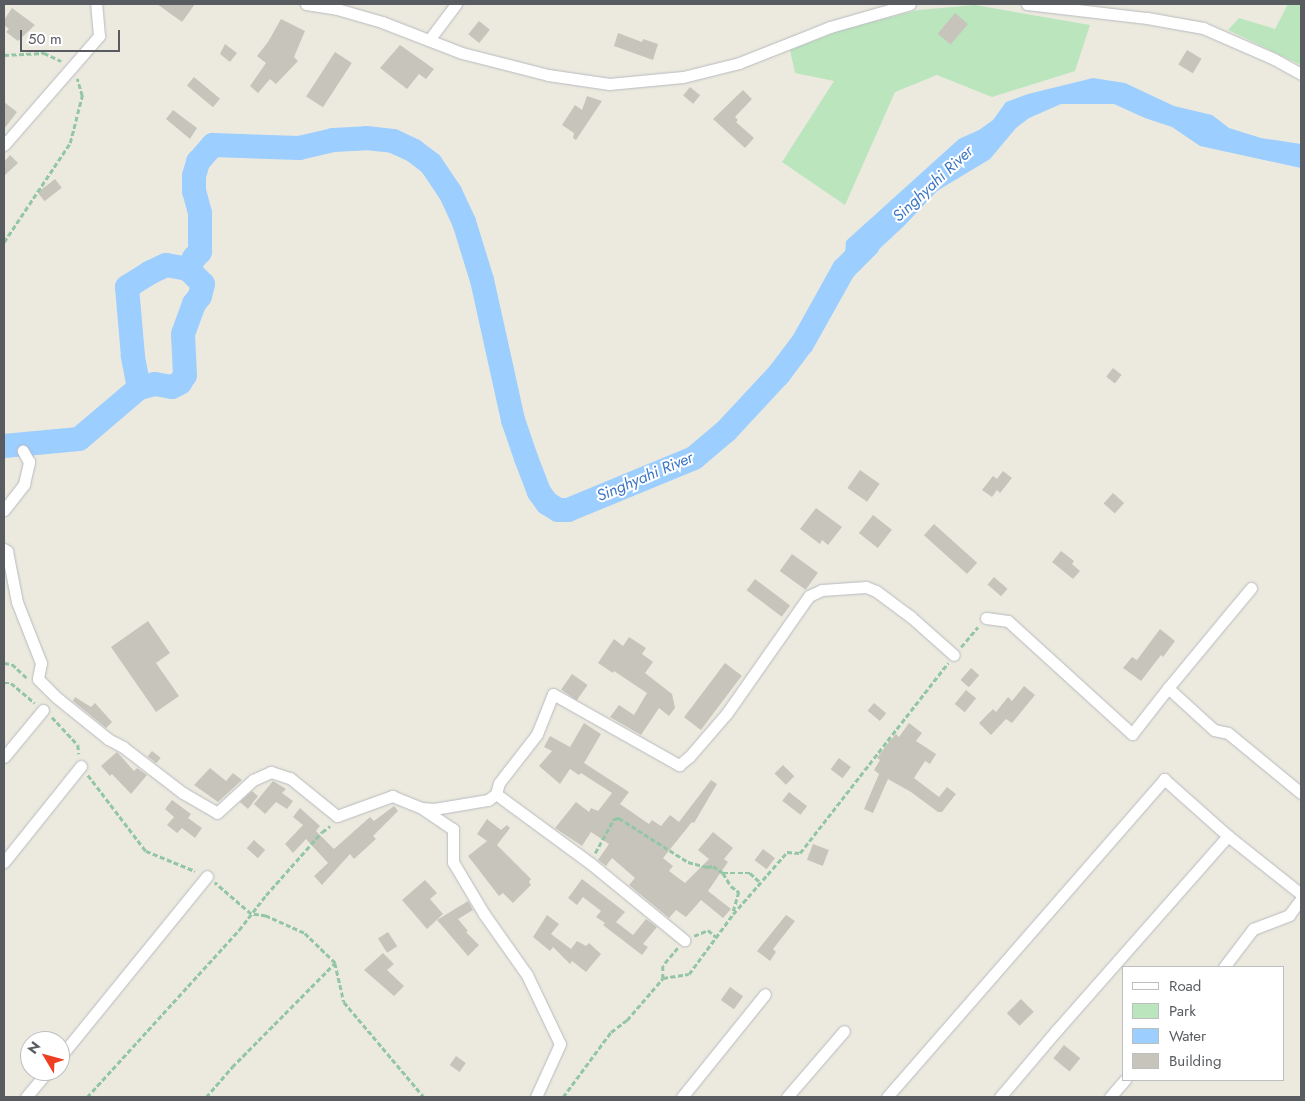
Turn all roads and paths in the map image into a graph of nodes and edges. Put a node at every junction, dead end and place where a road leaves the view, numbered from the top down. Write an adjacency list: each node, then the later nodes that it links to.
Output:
1 (96, 4): 9 (street)
2 (306, 4): 6 (street)
3 (456, 4): 7 (street)
4 (910, 4): 7 (street)
5 (1026, 4): 10 (street)
6 (339, 6): 7 (street)
7 (429, 40)
8 (4, 55): 9 (path)
9 (73, 67): 11 (street); 12 (path)
10 (1301, 74)
11 (4, 145)
12 (4, 242)
13 (23, 451): 14 (street)
14 (4, 510)
15 (4, 549): 28 (street)
16 (1251, 588): 21 (street)
17 (986, 618): 18 (path); 21 (street)
18 (954, 655): 26 (street); 34 (path)
19 (4, 683): 20 (path)
20 (11, 683)
21 (1168, 688): 25 (street)
22 (43, 710): 23 (street)
23 (4, 757)
24 (81, 766): 30 (street)
25 (1301, 793)
26 (496, 794): 27 (street); 31 (street)
27 (422, 808): 28 (street); 51 (street)
28 (350, 812): 49 (path)
29 (1228, 836): 35 (street); 55 (street); 56 (street)
30 (4, 862)
31 (590, 863): 32 (path); 39 (street)
32 (723, 873): 34 (path); 37 (path)
33 (207, 876): 45 (street)
34 (761, 882): 37 (path)
35 (1301, 894)
36 (1301, 899): 41 (street)
37 (733, 914): 38 (path)
38 (716, 937): 39 (path); 42 (path)
39 (684, 940): 42 (path)
40 (335, 963): 50 (path)
41 (1225, 966)
42 (662, 978): 52 (path)
43 (765, 994): 53 (street)
44 (844, 1031): 54 (street)
45 (70, 1045)
46 (40, 1081): 48 (street)
47 (1124, 1081): 57 (street)
48 (26, 1097)
49 (88, 1097)
50 (424, 1097)
51 (536, 1097)
52 (563, 1097)
53 (682, 1097)
54 (788, 1097)
55 (887, 1097)
56 (1000, 1097)
57 (1110, 1097)

